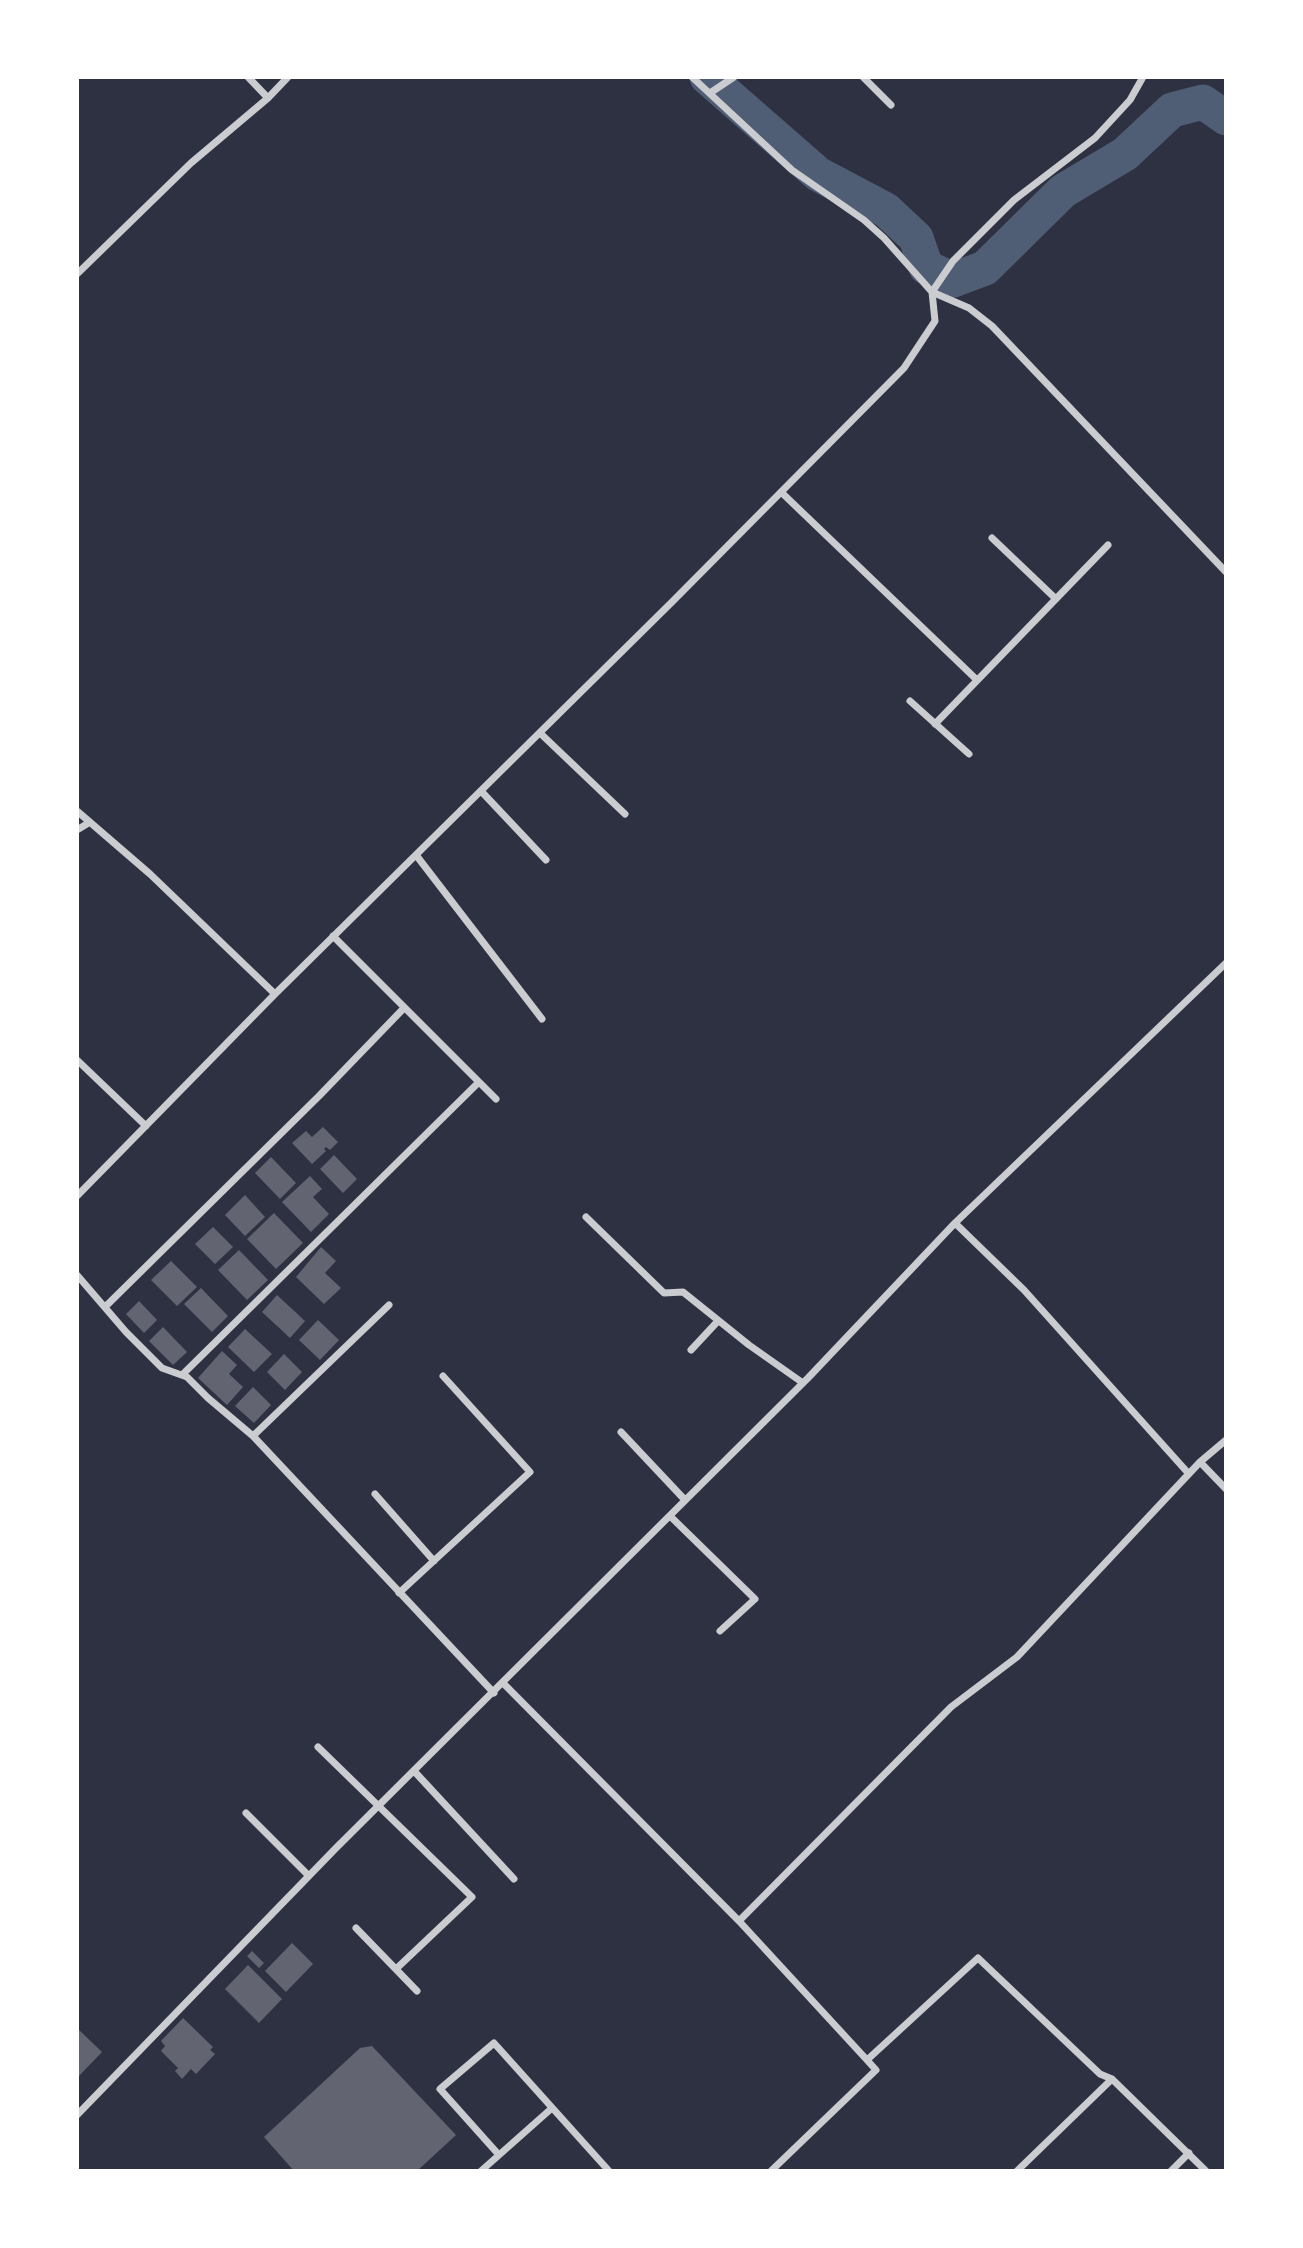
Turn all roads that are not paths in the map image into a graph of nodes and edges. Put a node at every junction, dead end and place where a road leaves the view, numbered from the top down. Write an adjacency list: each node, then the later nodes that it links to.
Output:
1 (248, 77): 8 (street)
2 (288, 77): 8 (street)
3 (692, 77): 7 (street)
4 (734, 77): 7 (street)
5 (863, 77): 9 (street)
6 (1143, 77): 11 (street)
7 (710, 93): 11 (street)
8 (268, 98): 10 (street)
9 (891, 105)
10 (77, 274)
11 (933, 288): 12 (street); 15 (street)
12 (780, 492): 17 (street); 20 (street)
13 (992, 538): 16 (street)
14 (1108, 545): 16 (street)
15 (1226, 572)
16 (1056, 599): 17 (street)
17 (977, 680): 19 (street)
18 (910, 701): 19 (street)
19 (935, 724): 21 (street)
20 (540, 733): 22 (street); 24 (street)
21 (969, 754)
22 (481, 791): 27 (street); 28 (street)
23 (77, 811): 25 (street)
24 (625, 814)
25 (90, 822): 26 (street); 31 (street)
26 (77, 830)
27 (416, 855): 29 (street); 33 (street)
28 (546, 860)
29 (333, 936): 31 (street); 32 (street)
30 (1226, 963): 40 (street)
31 (275, 994): 37 (street)
32 (404, 1008): 35 (street); 43 (street)
33 (542, 1019)
34 (77, 1060): 37 (street)
35 (479, 1082): 36 (street); 46 (street)
36 (496, 1099)
37 (146, 1126): 38 (street)
38 (77, 1196)
39 (586, 1217): 44 (street)
40 (955, 1223): 48 (street); 53 (street)
41 (77, 1275): 43 (street)
42 (389, 1305): 50 (street)
43 (105, 1307): 46 (street)
44 (718, 1321): 45 (street); 48 (street)
45 (691, 1350)
46 (182, 1375): 50 (street)
47 (443, 1376): 58 (street)
48 (803, 1383): 56 (street)
49 (621, 1432): 56 (street)
50 (253, 1436): 59 (street)
51 (1226, 1440): 52 (street)
52 (1200, 1462): 53 (street); 54 (street)
53 (1189, 1474): 69 (street)
54 (1226, 1489)
55 (375, 1494): 58 (street)
56 (685, 1500): 57 (street)
57 (670, 1516): 60 (street); 61 (street)
58 (434, 1561): 59 (street)
59 (399, 1593): 62 (street)
60 (720, 1631)
61 (503, 1683): 62 (street); 69 (street)
62 (494, 1692): 64 (street)
63 (318, 1747): 65 (street)
64 (414, 1771): 65 (street); 68 (street)
65 (378, 1807): 67 (street); 71 (street)
66 (246, 1813): 67 (street)
67 (309, 1876): 76 (street)
68 (514, 1880)
69 (739, 1921): 73 (street)
70 (356, 1928): 71 (street)
71 (396, 1969): 72 (street)
72 (417, 1991)
73 (867, 2060): 74 (street); 81 (street)
74 (1112, 2079): 77 (street); 82 (street)
75 (552, 2108): 78 (street); 78 (street); 80 (street)
76 (77, 2115)
77 (1189, 2153): 83 (street); 84 (street)
78 (499, 2155): 79 (street)
79 (481, 2171)
80 (609, 2171)
81 (771, 2171)
82 (1017, 2171)
83 (1171, 2171)
84 (1206, 2171)

